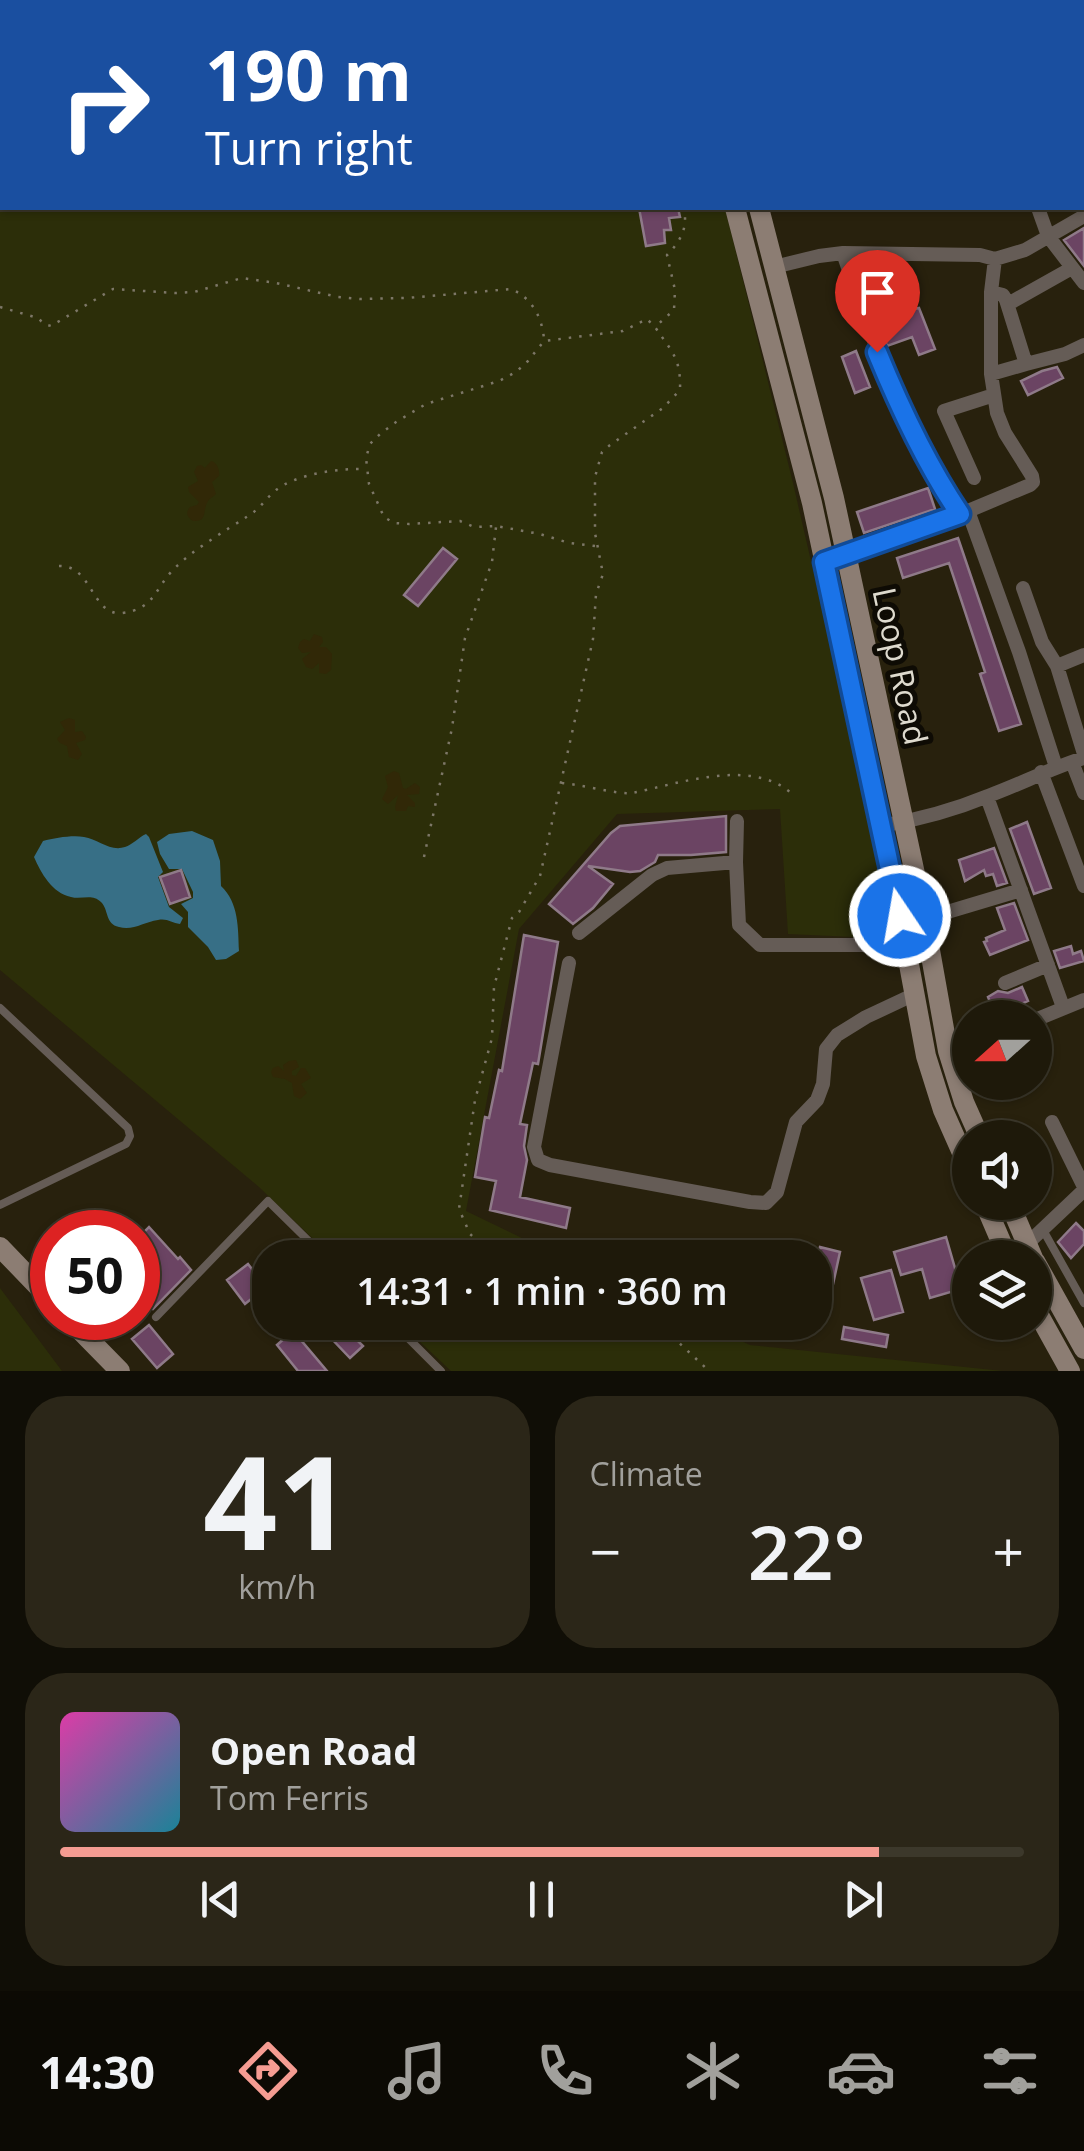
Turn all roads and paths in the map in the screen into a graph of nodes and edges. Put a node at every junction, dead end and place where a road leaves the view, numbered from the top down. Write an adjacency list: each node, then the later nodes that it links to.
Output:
1 (684, 210): 15 (path)
2 (736, 210): 27 (main road, Loop Road)
3 (760, 210): 9 (main road, Loop Road)
4 (1039, 210): 6 (street)
5 (1084, 216): 6 (street)
6 (1048, 236): 8 (street); 10 (street)
7 (843, 253): 8 (street); 9 (street); 23 (street)
8 (995, 259): 12 (street)
9 (774, 267): 26 (main road, Loop Road)
10 (1072, 268): 11 (street); 13 (street)
11 (1084, 283)
12 (991, 292): 13 (street); 19 (street)
13 (1008, 304): 18 (street)
14 (0, 306): 16 (path)
15 (655, 327): 16 (path); 25 (path)
16 (544, 341): 21 (path)
17 (1083, 349): 18 (street)
18 (1026, 364): 19 (street)
19 (991, 374): 20 (street)
20 (994, 395): 22 (street); 23 (street)
21 (367, 469): 24 (path); 28 (path)
22 (974, 478)
23 (964, 512): 26 (street); 33 (street)
24 (496, 526): 25 (path); 41 (path)
25 (597, 546): 34 (path)
26 (846, 555): 27 (street); 39 (main road, Loop Road)
27 (824, 562): 40 (main road, Loop Road)
28 (59, 566)
29 (1023, 588): 31 (street)
30 (1084, 655): 31 (street)
31 (1057, 666): 32 (street)
32 (1080, 758): 33 (street); 35 (street)
33 (1048, 770): 37 (street); 43 (street)
34 (561, 783): 36 (path); 64 (path)
35 (1084, 793)
36 (792, 794)
37 (987, 797): 39 (street); 44 (street)
38 (738, 822): 42 (street)
39 (904, 822): 40 (street); 45 (main road, Loop Road)
40 (881, 826): 47 (main road, Loop Road)
41 (424, 857)
42 (736, 862): 46 (street); 47 (street)
43 (1084, 886)
44 (1021, 890): 45 (street); 49 (street)
45 (924, 919): 57 (main road, Loop Road)
46 (579, 933)
47 (906, 945): 51 (main road, Loop Road)
48 (569, 963): 51 (street)
49 (1048, 964): 50 (street); 53 (street)
50 (1004, 983)
51 (915, 994): 60 (main road, Loop Road)
52 (1084, 1000): 53 (street)
53 (1064, 1007): 55 (street)
54 (0, 1008): 62 (lane)
55 (1052, 1012)
56 (952, 1050): 57 (street)
57 (948, 1051): 58 (main road, Loop Road)
58 (972, 1120)
59 (1052, 1122): 61 (street)
60 (952, 1132)
61 (1084, 1188): 65 (street)
62 (0, 1205)
63 (308, 1240): 71 (lane)
64 (477, 1240)
65 (1042, 1240)
66 (0, 1246): 68 (main road)
67 (1052, 1267): 70 (lane)
68 (30, 1278)
69 (1052, 1283): 76 (main road)
70 (1084, 1303)
71 (160, 1313)
72 (1052, 1339): 80 (main road)
73 (90, 1340): 77 (main road)
74 (410, 1340): 78 (lane)
75 (675, 1340): 79 (path)
76 (1084, 1349)
77 (120, 1371)
78 (441, 1371)
79 (709, 1371)
80 (1070, 1371)

